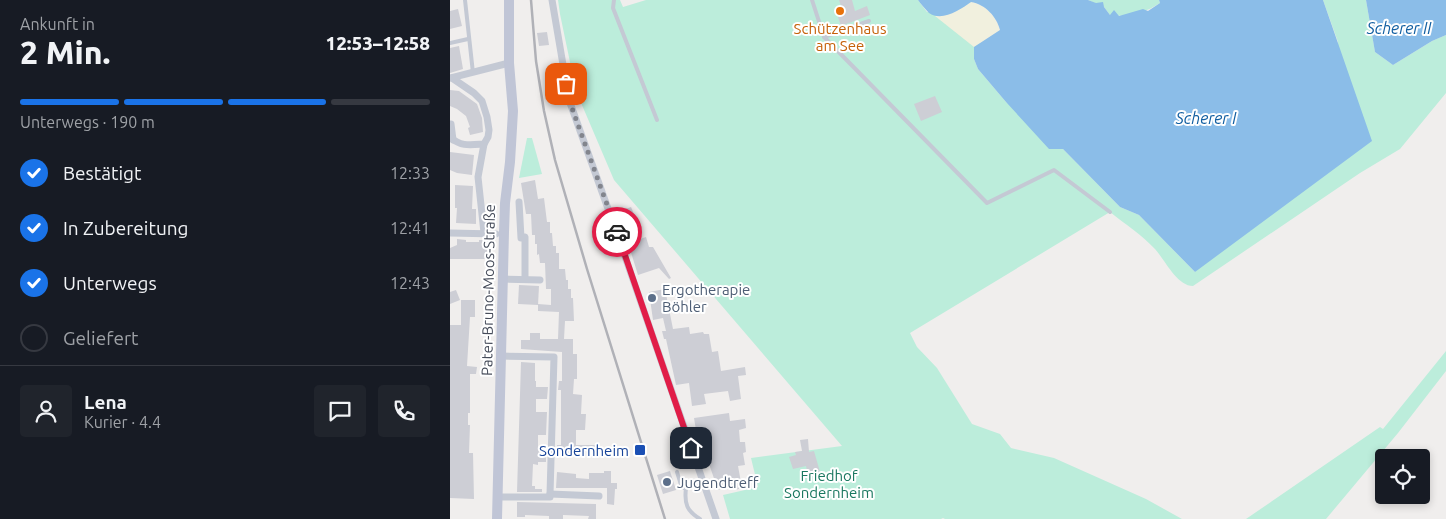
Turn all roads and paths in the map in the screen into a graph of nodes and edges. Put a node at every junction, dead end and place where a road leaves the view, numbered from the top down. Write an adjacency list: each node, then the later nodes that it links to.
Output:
1 (465, 0): 8 (lane)
2 (509, 0): 10 (main road, Pater-Bruno-Moos-Straße)
3 (552, 0): 27 (street)
4 (614, 0): 13 (lane)
5 (812, 0): 7 (lane)
6 (869, 21): 7 (lane)
7 (824, 37): 18 (lane)
8 (468, 39): 9 (lane); 11 (lane)
9 (450, 43)
10 (509, 63): 11 (street); 22 (main road, Pater-Bruno-Moos-Straße)
11 (473, 73): 12 (street)
12 (451, 78): 16 (street)
13 (657, 120)
14 (450, 124): 15 (street)
15 (451, 138): 16 (street)
16 (484, 144): 20 (street)
17 (519, 202): 23 (street)
18 (1110, 212)
19 (450, 233): 20 (street)
20 (484, 233): 21 (street)
21 (496, 234)
22 (503, 279): 23 (street); 25 (main road, Pater-Bruno-Moos-Straße)
23 (525, 279): 24 (street)
24 (540, 280)
25 (502, 356): 29 (street); 31 (main road, Pater-Bruno-Moos-Straße)
26 (677, 472): 28 (lane)
27 (704, 484): 28 (lane); 34 (street)
28 (686, 488): 33 (lane)
29 (550, 494): 30 (street); 31 (street)
30 (599, 496)
31 (497, 497): 32 (main road, Pater-Bruno-Moos-Straße)
32 (497, 519)
33 (700, 519)
34 (716, 519)

